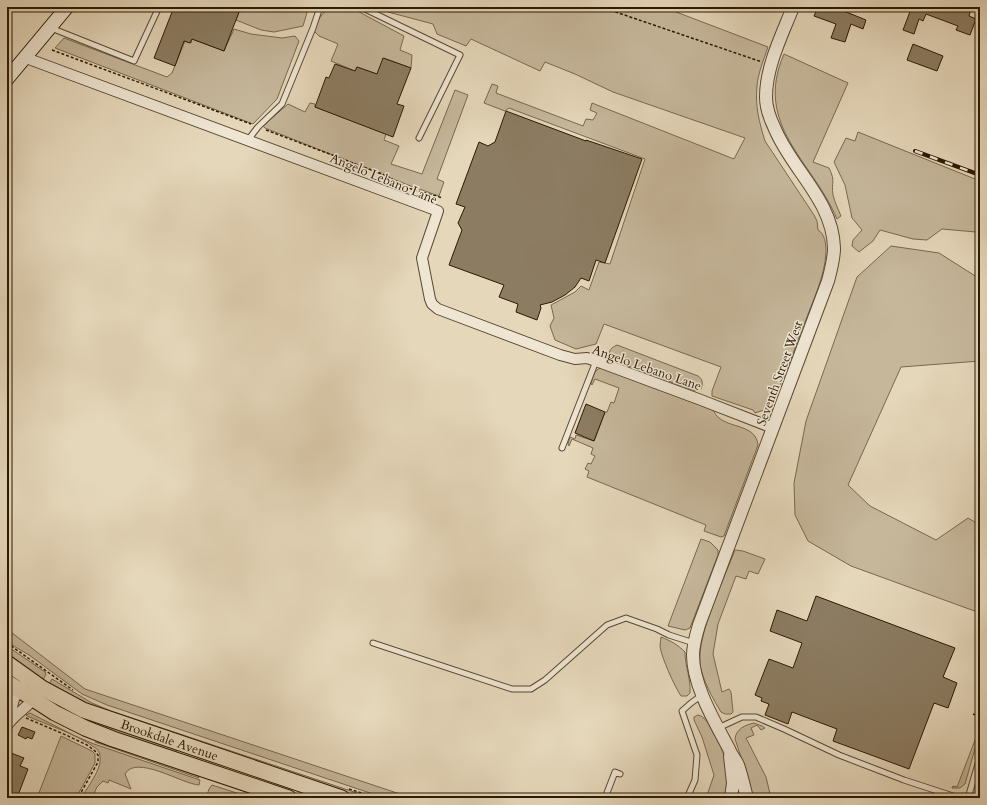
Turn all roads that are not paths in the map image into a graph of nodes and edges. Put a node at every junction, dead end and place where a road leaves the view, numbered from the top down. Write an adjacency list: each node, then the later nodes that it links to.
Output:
1 (67, 7): 6 (main road)
2 (159, 7): 6 (lane)
3 (320, 7): 10 (lane)
4 (361, 7): 9 (lane)
5 (793, 7): 12 (street, Seventh Street West)
6 (51, 28): 7 (main road)
7 (26, 58): 8 (main road); 10 (street, Angelo Lebano Lane)
8 (7, 79)
9 (419, 138)
10 (248, 140): 11 (street, Angelo Lebano Lane)
11 (596, 361): 12 (street, Angelo Lebano Lane); 13 (lane)
12 (773, 428): 15 (street, Seventh Street West)
13 (562, 448)
14 (373, 643): 15 (lane)
15 (694, 643): 19 (street, Seventh Street West)
16 (7, 663): 17 (main road, Brookdale Avenue)
17 (18, 684): 18 (main road, Brookdale Avenue); 20 (street)
18 (38, 694): 20 (street); 25 (main road, Brookdale Avenue); 26 (main road, Brookdale Avenue)
19 (702, 695): 21 (street, Seventh Street West); 28 (lane)
20 (7, 726)
21 (718, 728): 22 (street, Seventh Street West); 31 (lane)
22 (729, 751): 29 (street, Seventh Street West); 30 (street, Seventh Street West)
23 (980, 757): 32 (lane)
24 (620, 774): 27 (lane)
25 (345, 793)
26 (289, 798)
27 (605, 798)
28 (687, 798)
29 (732, 798)
30 (747, 798)
31 (959, 798)
32 (968, 798)

